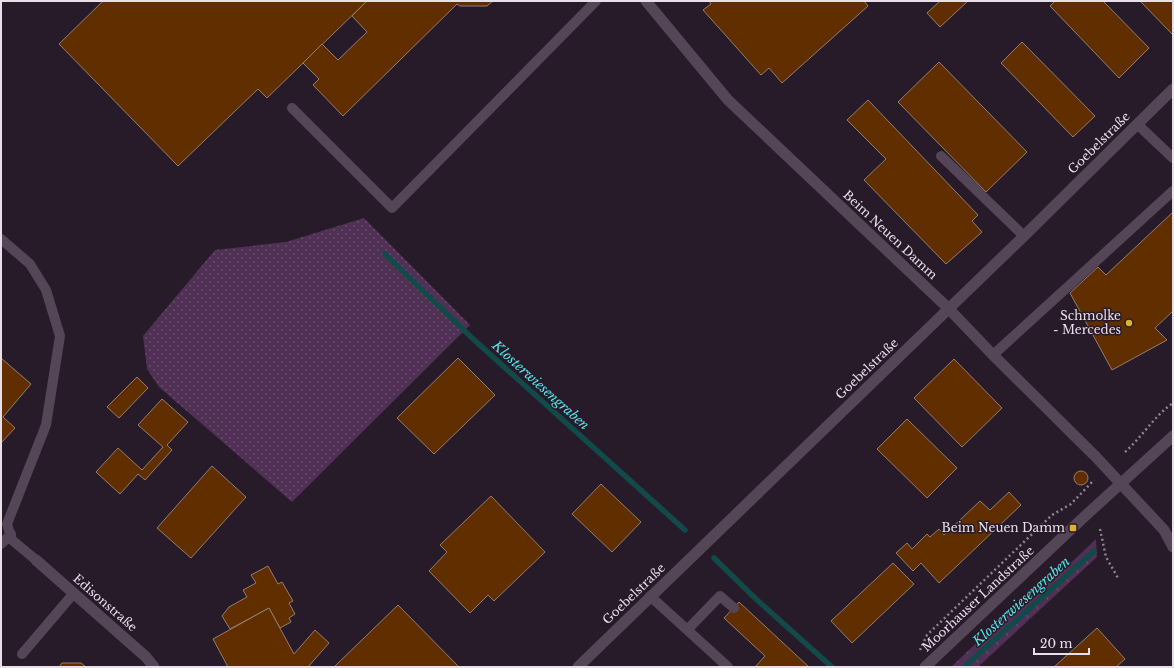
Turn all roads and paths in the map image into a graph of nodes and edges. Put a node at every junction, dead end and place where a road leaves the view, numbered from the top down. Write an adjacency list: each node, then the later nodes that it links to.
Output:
1 (596, 1): 4 (lane)
2 (646, 1): 11 (street, Beim Neuen Damm)
3 (1173, 89): 5 (street, Goebelstraße)
4 (292, 108)
5 (1137, 124): 7 (lane); 9 (street, Goebelstraße)
6 (941, 156): 9 (lane)
7 (1173, 158)
8 (1173, 191): 12 (lane)
9 (1024, 236): 11 (street, Goebelstraße)
10 (1, 239): 20 (lane)
11 (948, 308): 12 (street, Beim Neuen Damm); 26 (street, Goebelstraße)
12 (993, 355): 17 (street, Beim Neuen Damm)
13 (1173, 403): 15 (path)
14 (1173, 436): 17 (street, Moorhauser Landstraße)
15 (1125, 452)
16 (1094, 480): 29 (path)
17 (1121, 483): 19 (street, Beim Neuen Damm); 34 (street, Moorhauser Landstraße)
18 (1100, 530): 24 (path)
19 (1169, 533): 22 (street, Beim Neuen Damm)
20 (11, 534): 21 (lane); 23 (lane)
21 (1, 544)
22 (1173, 547)
23 (36, 560): 25 (street, Edisonstraße)
24 (1118, 578)
25 (74, 593): 30 (lane); 31 (street, Edisonstraße)
26 (650, 596): 28 (lane); 32 (street, Goebelstraße)
27 (734, 608): 28 (lane)
28 (688, 629): 33 (lane)
29 (920, 652)
30 (22, 654)
31 (154, 667)
32 (578, 667)
33 (728, 667)
34 (925, 667)

